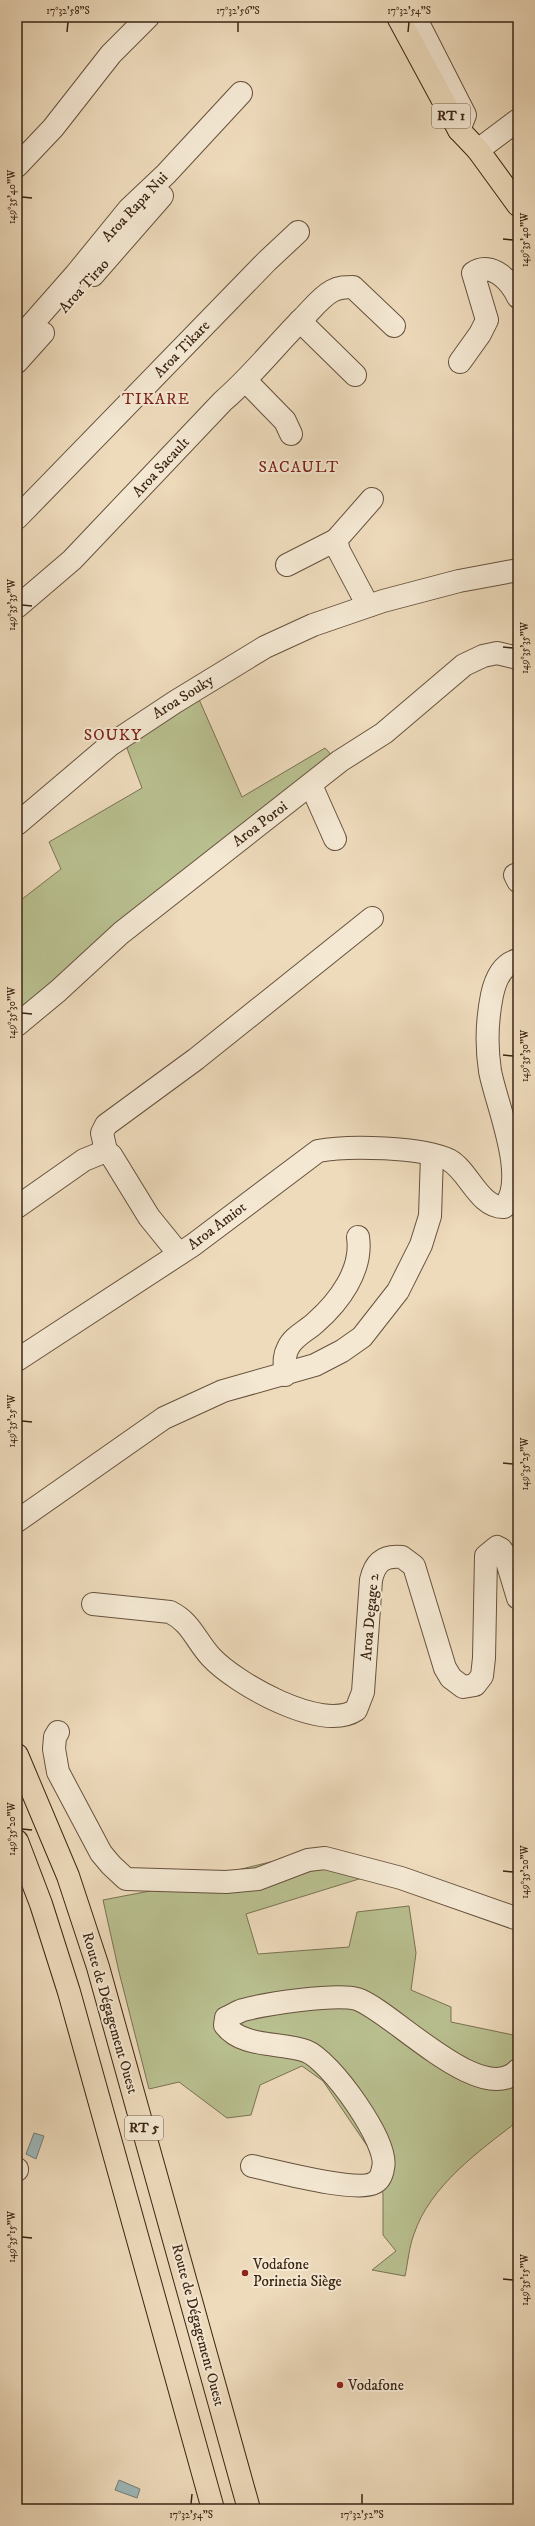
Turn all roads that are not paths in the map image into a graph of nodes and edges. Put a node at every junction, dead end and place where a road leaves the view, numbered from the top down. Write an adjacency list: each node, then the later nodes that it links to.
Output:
1 (148, 17): 9 (street)
2 (398, 17): 6 (main road, RT 1)
3 (415, 17): 6 (street)
4 (241, 93): 15 (street, Aroa Rapa Nui)
5 (518, 120): 7 (street)
6 (459, 130): 7 (main road, RT 1)
7 (478, 150): 10 (main road, RT 1)
8 (198, 156): 16 (street, Aroa Tirao)
9 (17, 166)
10 (518, 205)
11 (298, 232): 22 (street, Aroa Tikare)
12 (518, 297): 17 (street)
13 (300, 321): 14 (street, Aroa Sacault); 18 (street); 19 (street, Aroa Sacault)
14 (394, 326)
15 (17, 341)
16 (17, 362)
17 (460, 362)
18 (355, 375)
19 (246, 382): 20 (street); 27 (street, Aroa Sacault)
20 (291, 434)
21 (372, 499): 23 (street)
22 (17, 518)
23 (336, 540): 24 (street); 26 (street)
24 (287, 565)
25 (518, 570): 26 (street, Aroa Souky)
26 (370, 605): 30 (street, Aroa Souky)
27 (17, 607)
28 (518, 658): 29 (street, Aroa Poroi)
29 (311, 785): 31 (street); 34 (street, Aroa Poroi)
30 (17, 824)
31 (335, 839)
32 (372, 918): 35 (street)
33 (518, 960): 36 (street, Aroa Amiot)
34 (17, 1024)
35 (106, 1151): 37 (street); 39 (street)
36 (432, 1155): 39 (street, Aroa Amiot); 41 (street)
37 (17, 1207)
38 (358, 1237): 41 (street)
39 (179, 1254): 40 (street, Aroa Amiot)
40 (17, 1360)
41 (285, 1375): 42 (street)
42 (17, 1521)
43 (518, 1598): 44 (street, Aroa Degage 2)
44 (93, 1604)
45 (58, 1732): 48 (street)
46 (17, 1755): 51 (main road, Route de Dégagement Ouest / RT 5)
47 (17, 1841): 52 (main road, RT 5)
48 (518, 1919)
49 (518, 2070): 50 (street)
50 (252, 2166)
51 (199, 2327): 53 (main road, Route de Dégagement Ouest / RT 5); 54 (main road)
52 (213, 2509)
53 (249, 2509)
54 (264, 2509)

